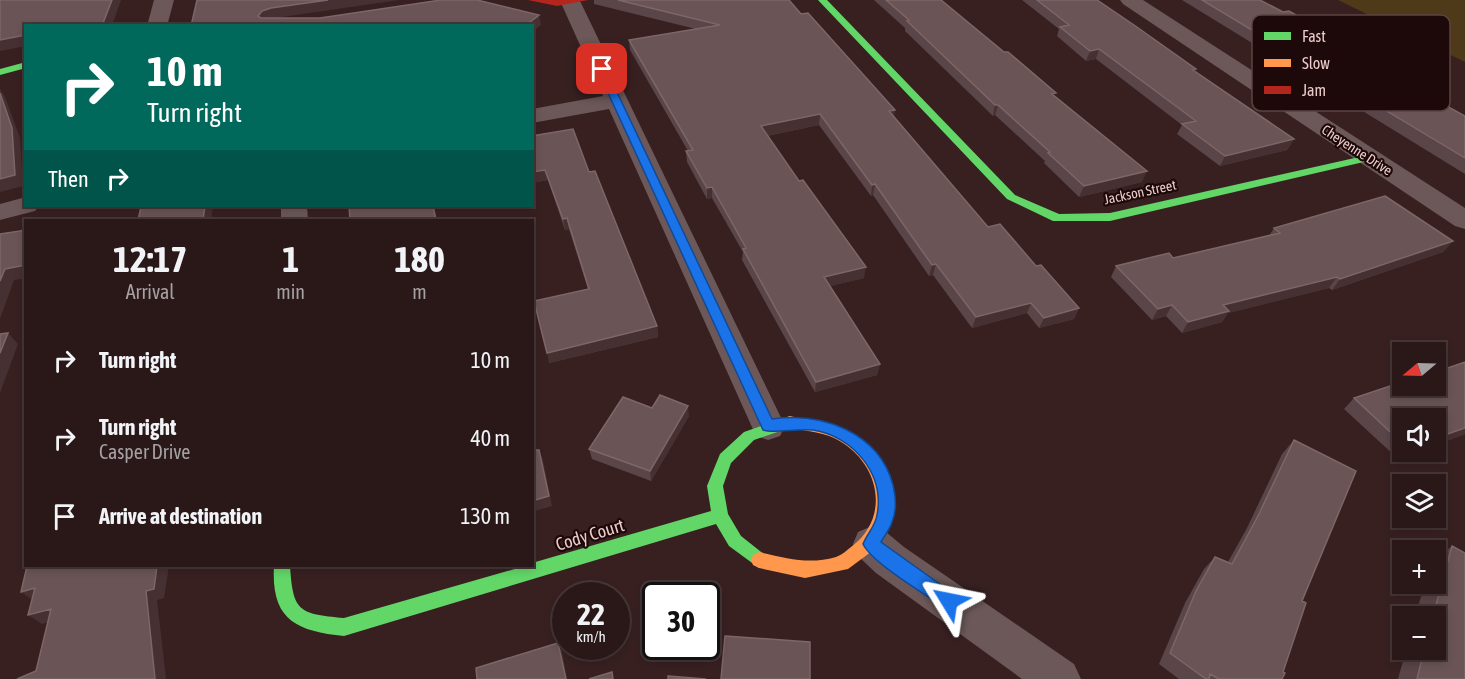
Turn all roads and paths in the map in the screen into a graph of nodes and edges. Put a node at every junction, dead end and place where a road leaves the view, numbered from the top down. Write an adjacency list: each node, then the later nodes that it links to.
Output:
1 (165, 0): 6 (street)
2 (532, 0): 5 (street)
3 (822, 0): 13 (street, Jackson Street)
4 (1130, 0): 9 (street, Cheyenne Drive)
5 (578, 1): 10 (street)
6 (158, 24)
7 (24, 66): 8 (street)
8 (0, 72)
9 (1252, 81)
10 (616, 101): 12 (street); 17 (street)
11 (1297, 111): 13 (street, Cheyenne Drive)
12 (534, 116)
13 (1368, 158): 16 (street, Cheyenne Drive)
14 (24, 206): 15 (street)
15 (0, 212)
16 (1465, 220)
17 (768, 426): 18 (street); 19 (street)
18 (719, 516): 19 (street); 20 (street, Cody Court)
19 (872, 544): 21 (street)
20 (282, 567)
21 (1059, 679)

